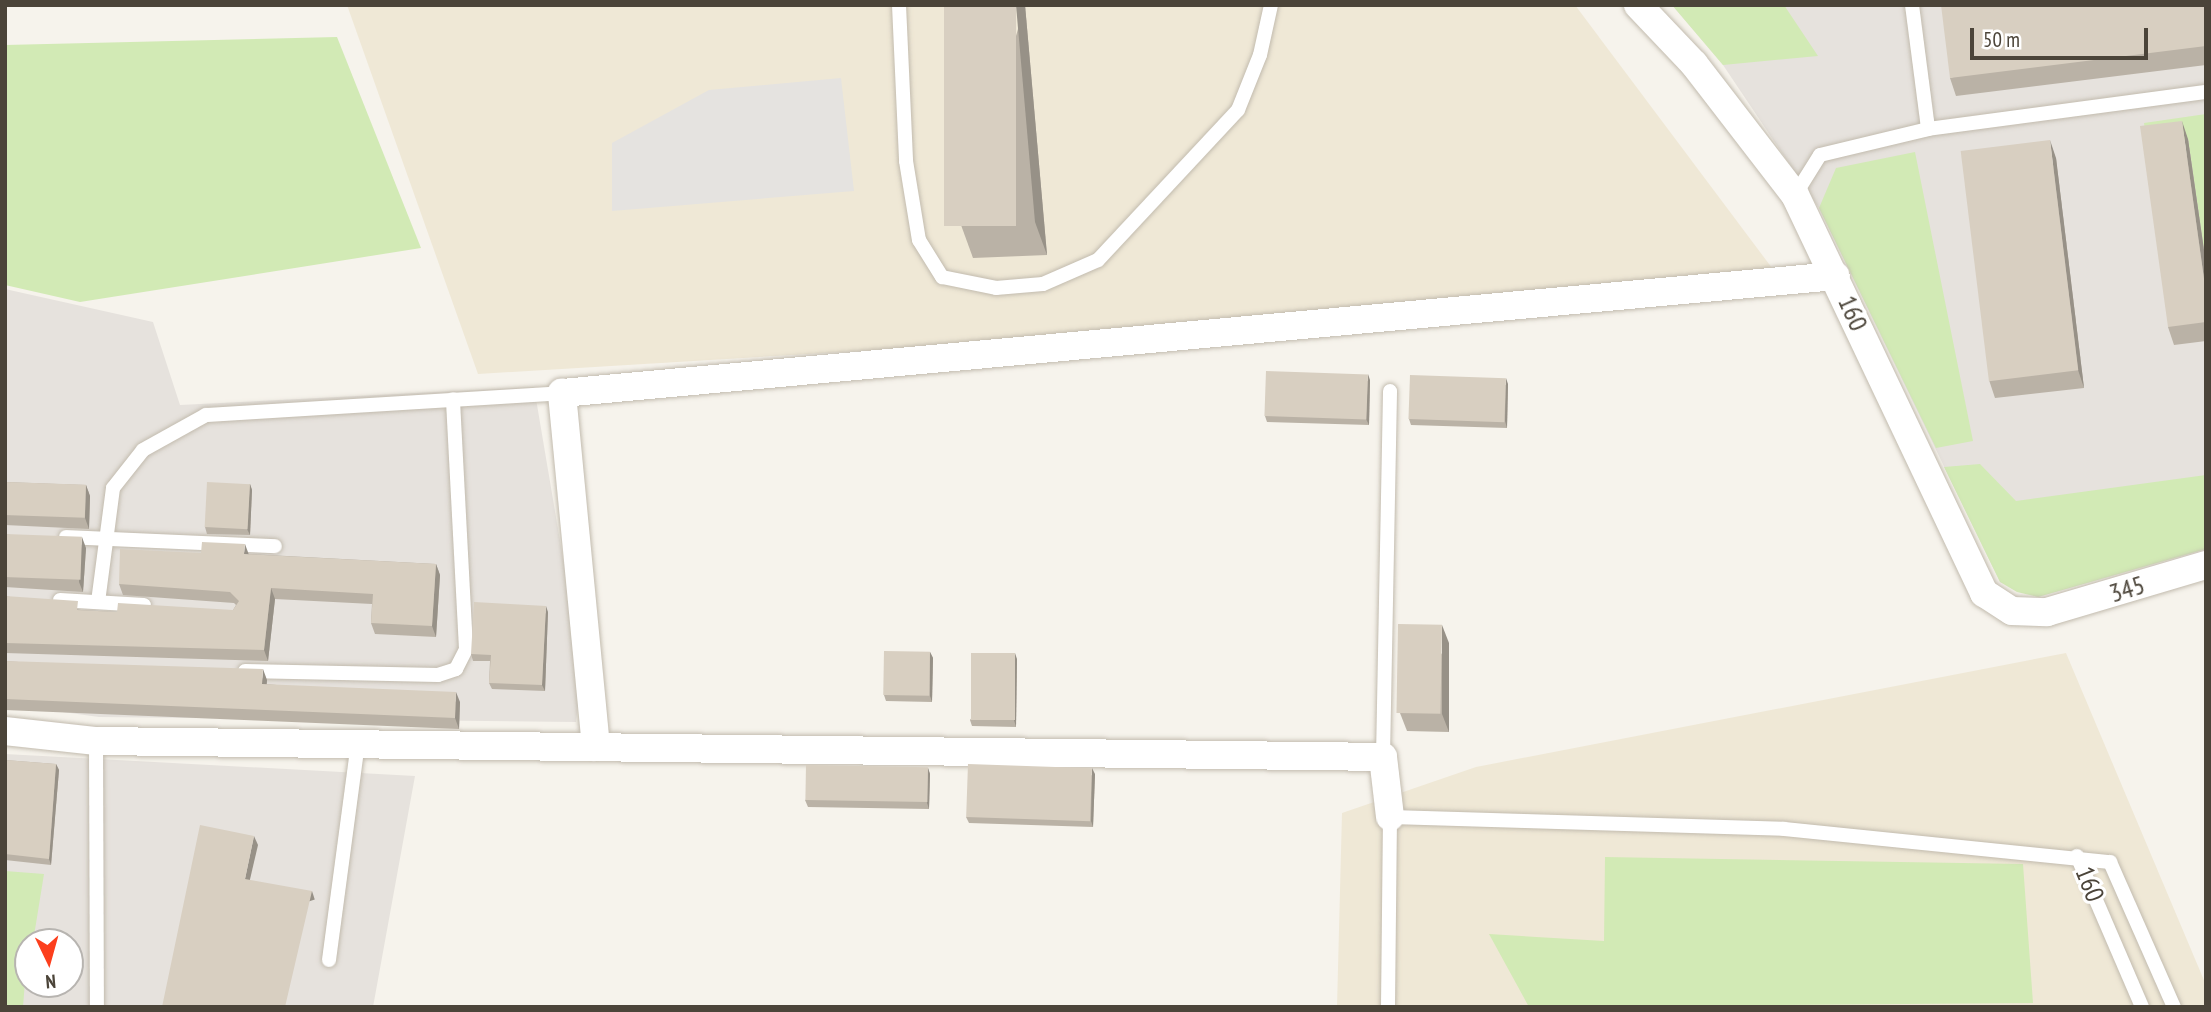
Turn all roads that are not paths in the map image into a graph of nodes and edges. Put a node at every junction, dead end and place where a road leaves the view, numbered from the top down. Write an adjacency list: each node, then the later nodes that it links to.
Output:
1 (899, 5): 2 (lane)
2 (1271, 5)
3 (1638, 5): 7 (street, 160)
4 (1912, 5): 6 (lane)
5 (2206, 92): 6 (lane)
6 (1928, 129): 7 (lane)
7 (1795, 195): 8 (street, 160)
8 (1836, 276): 10 (street); 19 (street, 160)
9 (1390, 391): 25 (lane)
10 (562, 393): 11 (lane); 24 (street)
11 (453, 399): 13 (lane); 20 (lane)
12 (43, 536): 13 (lane)
13 (106, 539): 14 (lane); 17 (lane)
14 (275, 546)
15 (2206, 565): 19 (street, 345)
16 (45, 599): 17 (lane)
17 (98, 602): 18 (lane)
18 (166, 607)
19 (2047, 612)
20 (233, 671)
21 (5, 731): 22 (street)
22 (96, 741): 23 (street); 29 (lane)
23 (358, 744): 24 (street); 28 (lane)
24 (596, 747): 25 (street)
25 (1383, 757): 26 (street)
26 (1390, 817): 27 (lane); 30 (lane)
27 (2077, 856): 31 (lane, 160); 32 (lane, 160)
28 (328, 960)
29 (97, 1007)
30 (1388, 1007)
31 (2142, 1007)
32 (2174, 1007)

